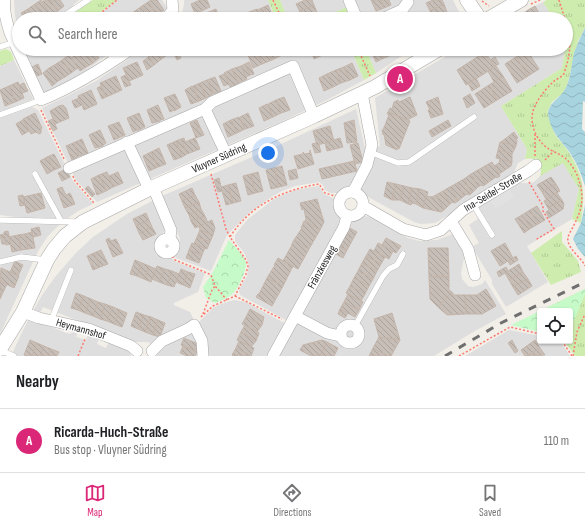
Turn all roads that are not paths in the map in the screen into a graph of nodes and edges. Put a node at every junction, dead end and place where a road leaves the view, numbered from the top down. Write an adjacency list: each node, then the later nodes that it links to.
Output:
1 (75, 0): 9 (lane)
2 (88, 0): 9 (lane)
3 (172, 0): 11 (street)
4 (349, 0): 12 (street)
5 (467, 0): 14 (street)
6 (520, 0): 15 (street)
7 (408, 2): 13 (street)
8 (3, 3): 16 (street)
9 (79, 6): 10 (lane)
10 (70, 12)
11 (171, 12)
12 (354, 12)
13 (398, 12)
14 (475, 12)
15 (488, 12)
16 (12, 33)
17 (12, 42): 18 (lane)
18 (0, 47)
19 (22, 56): 25 (street)
20 (111, 56): 23 (lane)
21 (121, 56): 23 (street)
22 (434, 56): 24 (street, Vluyner Südring)
23 (114, 61): 25 (street)
24 (362, 93): 28 (street, Vluyner Südring); 31 (street)
25 (41, 100): 27 (lane)
26 (205, 109): 28 (street); 30 (street); 32 (street)
27 (0, 115)
28 (314, 116): 32 (street, Vluyner Südring)
29 (474, 116): 31 (lane)
30 (127, 142): 34 (street); 36 (street)
31 (370, 152): 37 (street)
32 (226, 154): 36 (street, Vluyner Südring)
33 (536, 165): 38 (street, Ina-Seidel-Straße)
34 (69, 168)
35 (35, 174): 42 (lane)
36 (151, 188): 44 (street, Vluyner Südring); 46 (street)
37 (353, 192): 39 (street); 40 (street)
38 (473, 204): 43 (street, Ina-Seidel-Straße); 45 (lane)
39 (363, 206): 40 (street); 43 (street, Ina-Seidel-Straße)
40 (347, 216): 53 (street, Fränzkesweg)
41 (0, 220): 42 (lane, Vluyner Südring)
42 (61, 221): 44 (lane, Vluyner Südring)
43 (451, 221): 51 (street)
44 (83, 222): 48 (street, Vluyner Südring)
45 (492, 235)
46 (170, 253)
47 (403, 254): 55 (lane)
48 (47, 260): 49 (lane); 52 (street, Vluyner Südring)
49 (0, 262)
50 (71, 270): 54 (lane)
51 (475, 274)
52 (23, 312): 54 (street, Heymannshof); 56 (street, Vluyner Südring)
53 (293, 320): 55 (street); 61 (street, Fränzkesweg)
54 (51, 321): 57 (street, Heymannshof)
55 (356, 326)
56 (0, 349): 59 (lane)
57 (137, 353): 58 (street, Heymannshof)
58 (152, 354): 60 (street, Heymannshof)
59 (14, 356)
60 (203, 356)
61 (273, 356)

